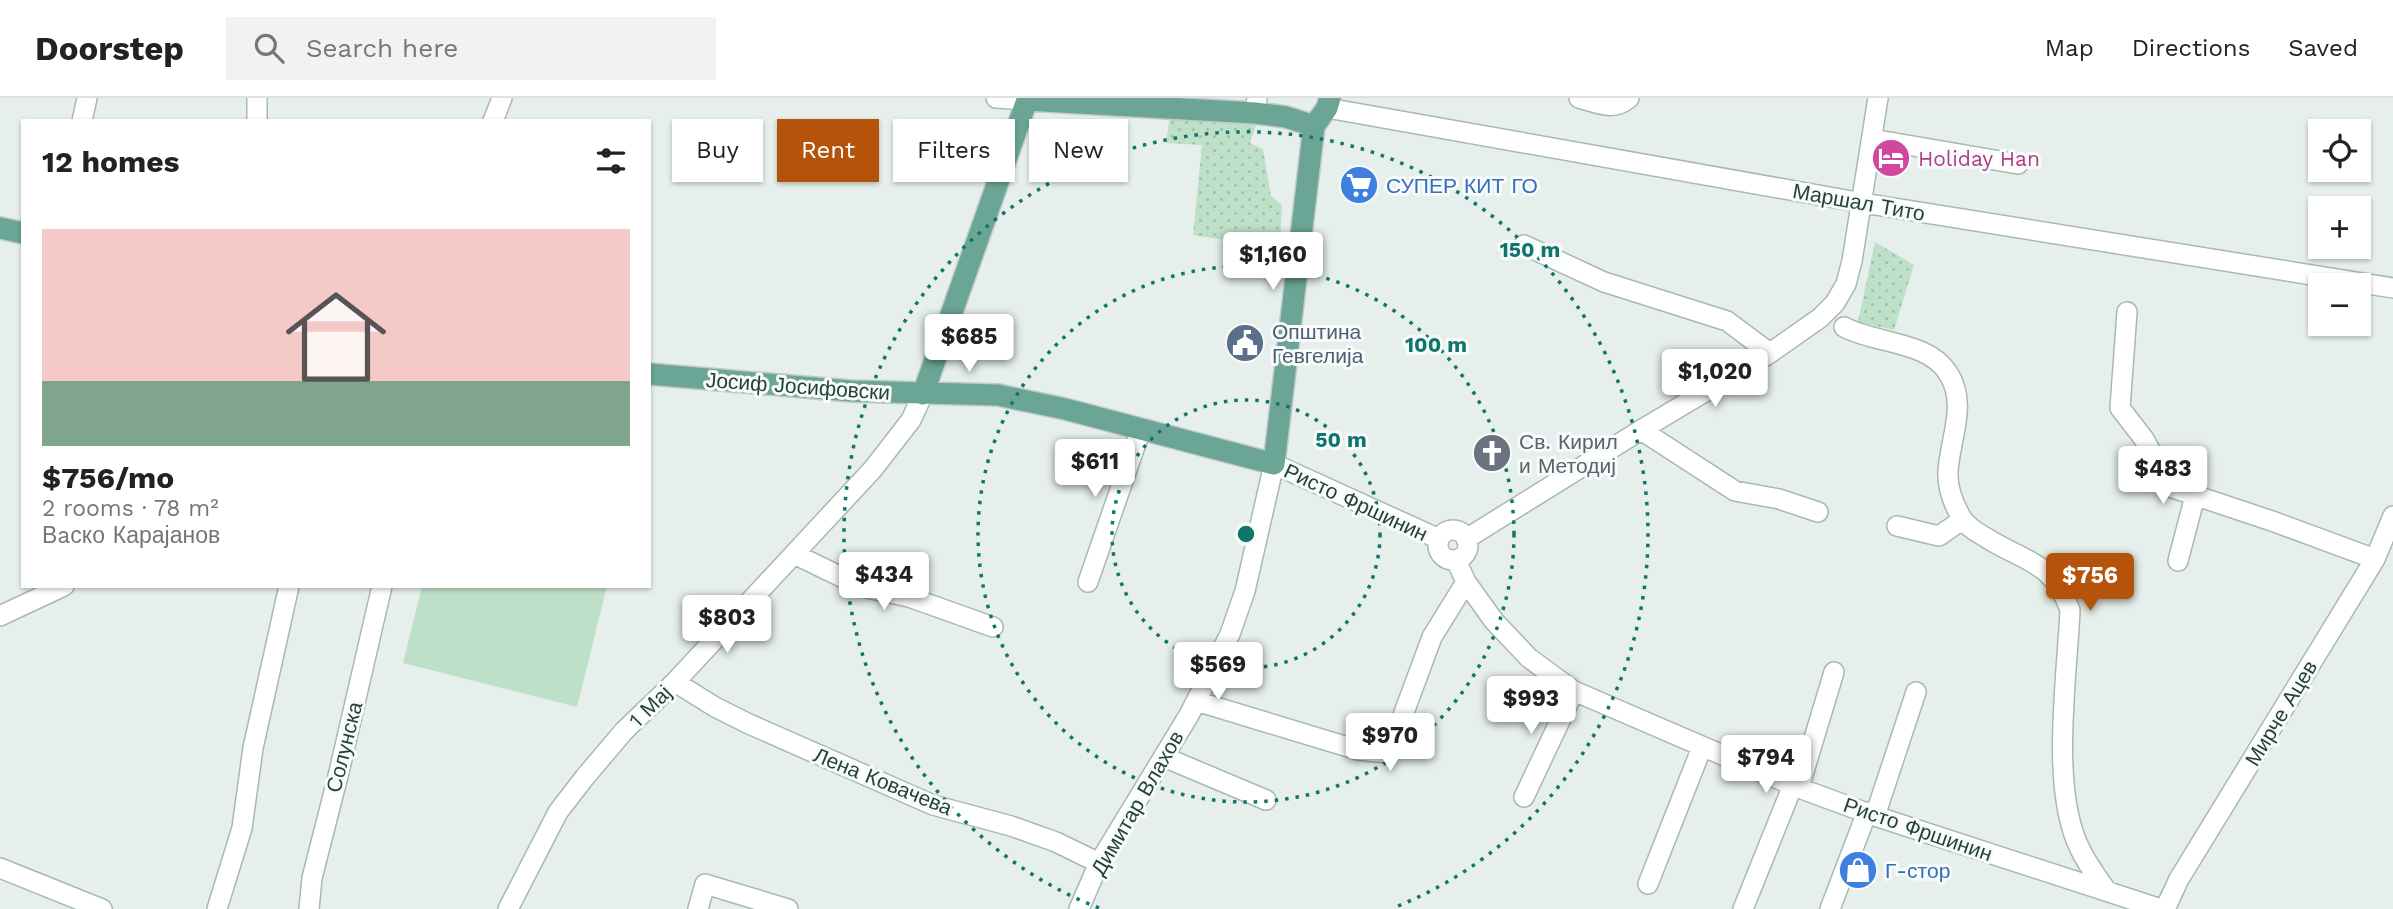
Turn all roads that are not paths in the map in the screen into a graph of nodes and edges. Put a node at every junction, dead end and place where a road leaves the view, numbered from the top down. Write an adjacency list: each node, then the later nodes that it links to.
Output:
1 (87, 98): 11 (street)
2 (257, 98): 12 (street)
3 (502, 98): 13 (street)
4 (996, 98): 8 (street)
5 (1579, 98): 6 (street)
6 (1629, 98)
7 (1878, 98): 15 (street)
8 (1027, 100): 10 (main road); 28 (main road)
9 (1328, 103): 14 (main road); 17 (street, Маршал Тито)
10 (1256, 105): 14 (main road)
11 (82, 119)
12 (257, 119)
13 (494, 119)
14 (1314, 126): 31 (main road, Димитар Влахов)
15 (1872, 139): 16 (street); 17 (street)
16 (2018, 164)
17 (1863, 203): 21 (street, Маршал Тито); 22 (street)
18 (0, 228): 19 (main road)
19 (21, 233)
20 (1524, 244): 26 (street)
21 (2393, 288)
22 (1835, 303): 24 (street); 25 (street)
23 (2127, 312): 32 (street)
24 (1820, 318): 25 (street); 26 (street)
25 (1844, 327): 35 (street)
26 (1770, 353): 30 (street)
27 (651, 374): 28 (main road, Јосиф Јосифовски)
28 (923, 394): 29 (main road, Јосиф Јосифовски); 39 (street, 1 Мај)
29 (1141, 429): 31 (main road, Јосиф Јосифовски); 43 (street)
30 (1641, 430): 33 (street); 37 (street)
31 (1274, 464): 38 (street, Ристо Фршинин); 54 (street, Димитар Влахов)
32 (2195, 495): 40 (street); 42 (street)
33 (1818, 512)
34 (2393, 516): 40 (street, Мирче Ацев)
35 (1962, 520): 36 (street); 64 (street)
36 (1897, 526)
37 (1466, 539): 38 (street); 41 (street)
38 (1439, 540): 41 (street)
39 (794, 554): 49 (street); 51 (street, 1 Мај)
40 (2375, 559): 74 (street, Мирче Ацев)
41 (1456, 560): 44 (street, Ристо Фршинин)
42 (2178, 561)
43 (1088, 582)
44 (1466, 582): 52 (street, Ристо Фршинин); 54 (street)
45 (60, 588): 48 (street)
46 (289, 588): 67 (street)
47 (382, 588): 68 (street, Солунска)
48 (0, 616)
49 (993, 627)
50 (1833, 672): 57 (street)
51 (675, 682): 61 (street, Лена Ковачева); 69 (street, 1 Мај)
52 (1574, 691): 55 (street, Ристо Фршинин); 58 (street)
53 (1916, 692): 60 (street)
54 (1196, 701): 56 (street, Димитар Влахов)
55 (1702, 747): 57 (street, Ристо Фршинин); 63 (street)
56 (1164, 757): 59 (street); 61 (street, Димитар Влахов)
57 (1796, 786): 60 (street, Ристо Фршинин); 72 (street)
58 (1524, 797)
59 (1266, 800)
60 (1871, 814): 64 (street, Ристо Фршинин); 73 (street)
61 (1099, 863): 71 (street, Димитар Влахов)
62 (0, 868): 66 (street)
63 (1648, 884)
64 (2106, 890): 74 (street, Ристо Фршинин)
65 (785, 908): 70 (street)
66 (102, 909)
67 (216, 909)
68 (309, 909)
69 (508, 909)
70 (698, 909)
71 (1079, 909)
72 (1743, 909)
73 (1830, 909)
74 (2163, 909)

